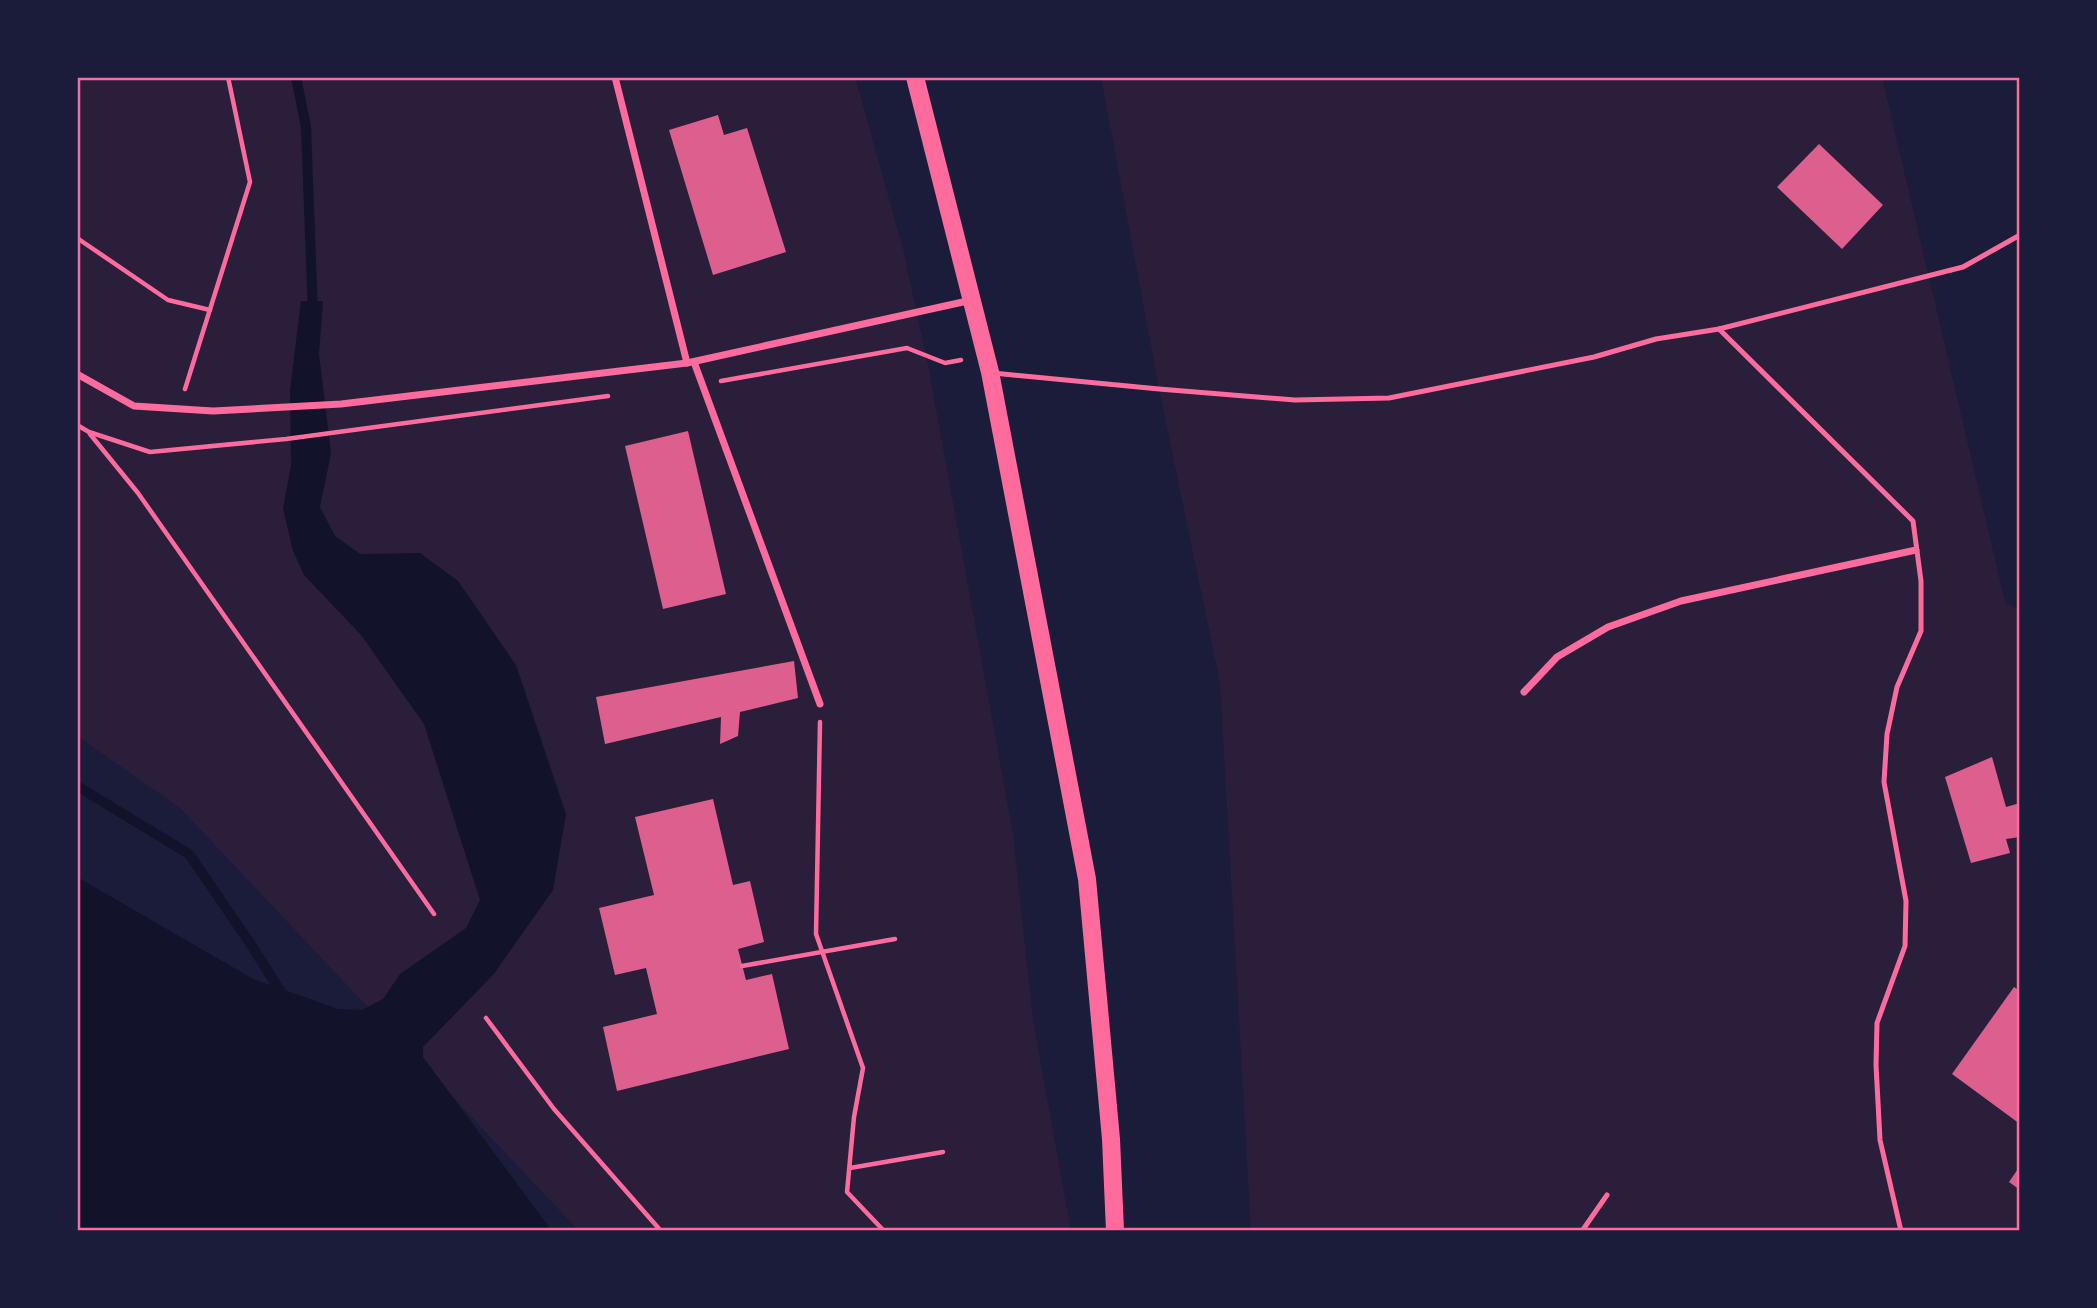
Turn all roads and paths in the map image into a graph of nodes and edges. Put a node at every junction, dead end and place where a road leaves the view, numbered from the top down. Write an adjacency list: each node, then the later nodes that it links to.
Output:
1 (229, 77): 7 (path)
2 (615, 77): 9 (street)
3 (915, 77): 6 (main road)
4 (2020, 235): 8 (lane)
5 (77, 238): 7 (path)
6 (973, 300): 9 (street); 10 (main road)
7 (209, 310): 12 (path)
8 (1719, 329): 10 (lane); 16 (lane)
9 (690, 362): 12 (street); 18 (street)
10 (990, 372): 29 (main road)
11 (77, 374): 12 (street)
12 (178, 409)
13 (77, 425): 15 (path)
14 (340, 431): 15 (path)
15 (89, 432): 19 (path)
16 (1916, 550): 17 (street); 31 (lane)
17 (1524, 692)
18 (820, 704): 21 (path)
19 (434, 914)
20 (895, 939): 21 (path)
21 (822, 950): 22 (path); 25 (path)
22 (742, 967)
23 (485, 1018): 27 (path)
24 (943, 1152): 25 (path)
25 (850, 1168): 28 (path)
26 (1607, 1195): 30 (lane)
27 (661, 1231)
28 (884, 1231)
29 (1115, 1231)
30 (1582, 1231)
31 (1901, 1231)

